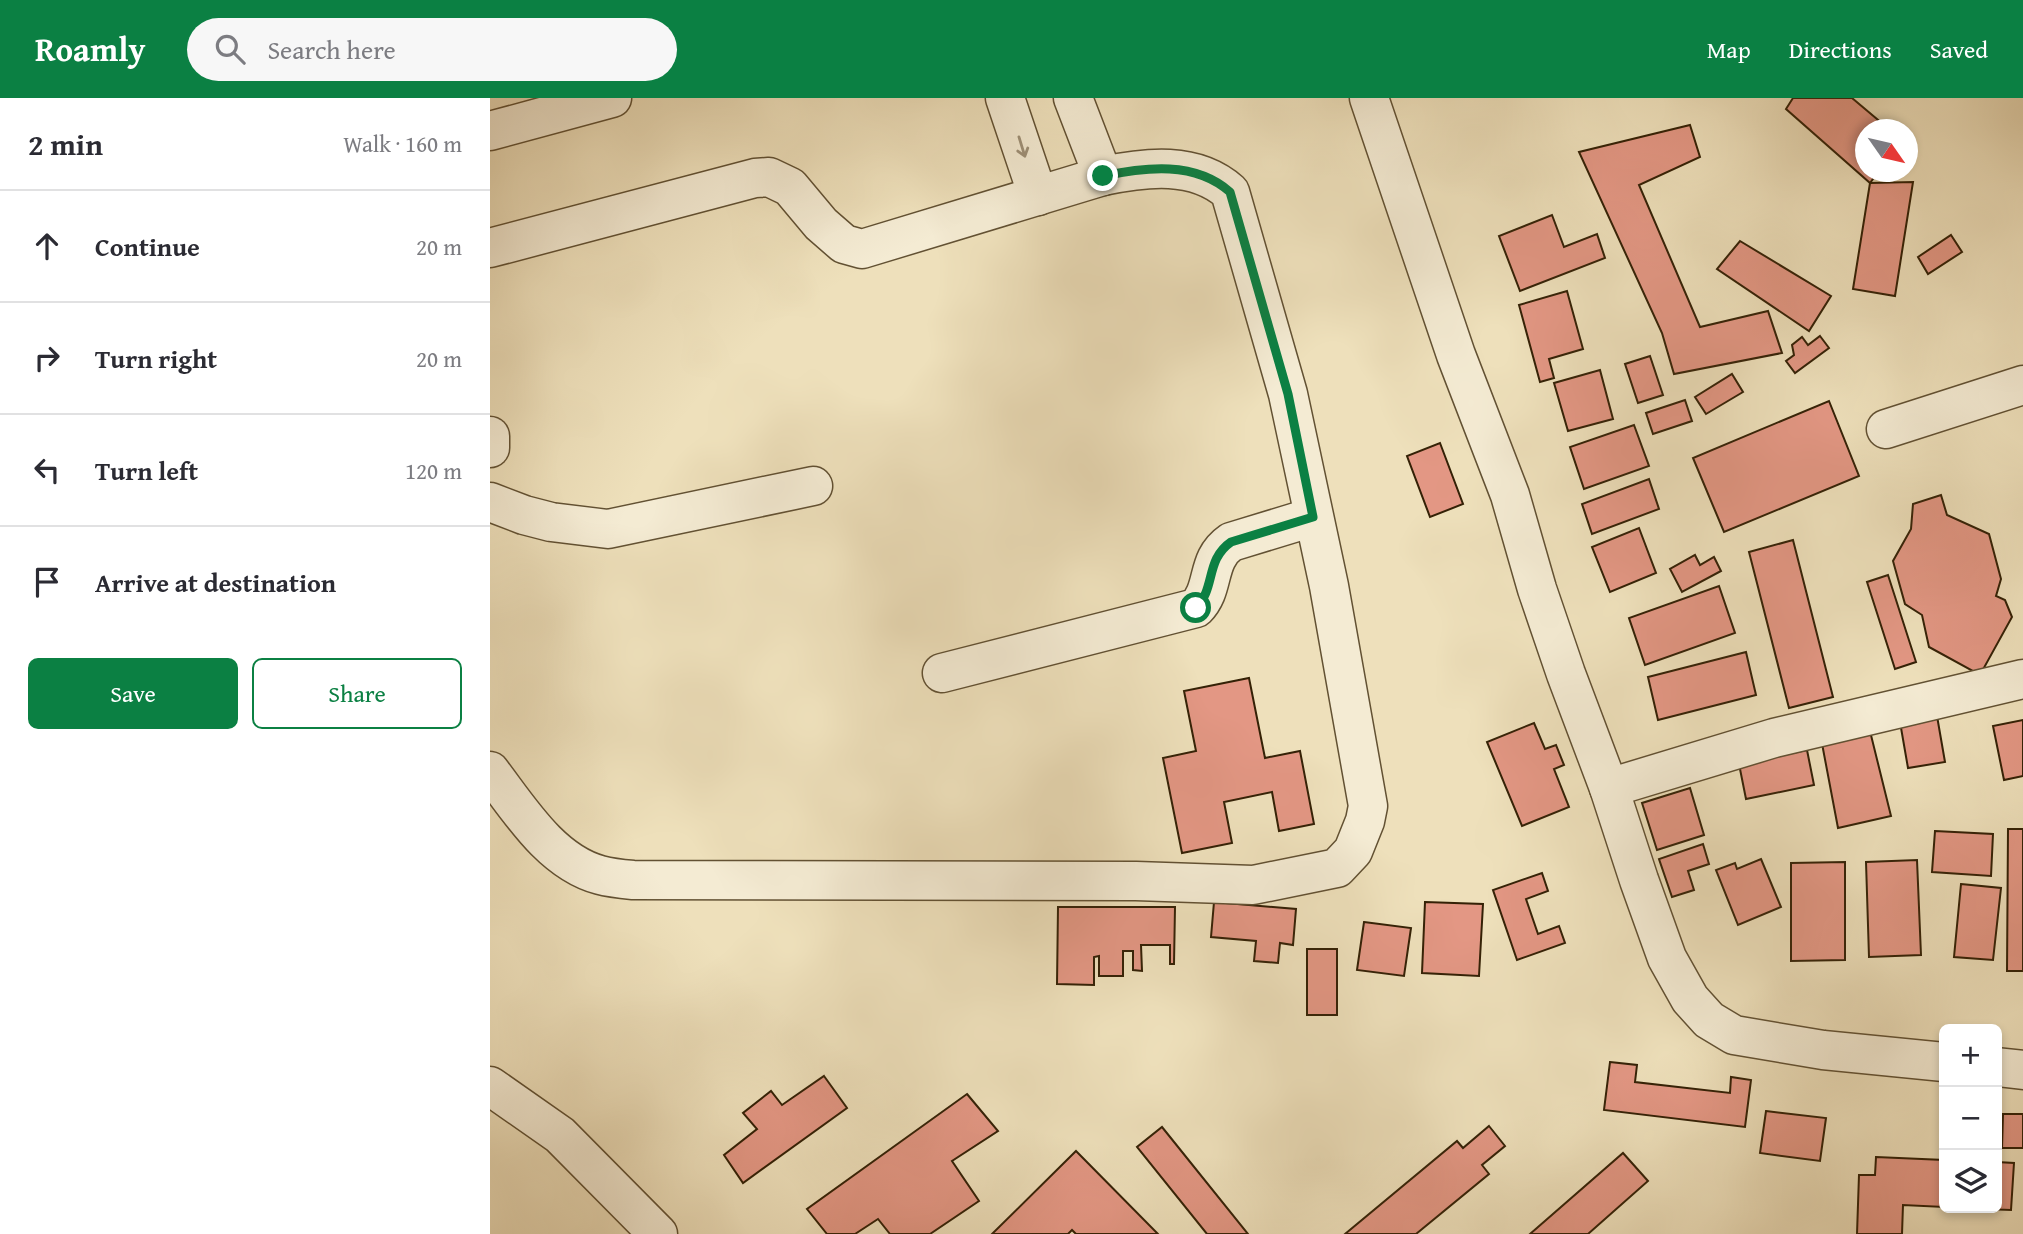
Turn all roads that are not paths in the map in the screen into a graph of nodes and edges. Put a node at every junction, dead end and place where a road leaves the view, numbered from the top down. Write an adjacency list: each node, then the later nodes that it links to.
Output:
1 (612, 98): 5 (street)
2 (1005, 98): 7 (street, one-way to 7)
3 (1073, 98): 6 (street)
4 (1369, 98): 19 (street)
5 (490, 131)
6 (1103, 176): 7 (street); 15 (street)
7 (1038, 196): 8 (street)
8 (490, 248)
9 (2023, 385): 10 (street)
10 (1886, 429)
11 (490, 436): 12 (street)
12 (490, 448)
13 (813, 486): 14 (street)
14 (490, 502)
15 (1313, 517): 16 (street); 18 (street)
16 (942, 673)
17 (2023, 679): 19 (street)
18 (490, 771)
19 (1609, 788): 20 (street)
20 (1939, 1062)
21 (2002, 1068): 22 (street)
22 (2023, 1070)
23 (490, 1086): 24 (street)
24 (658, 1234)

